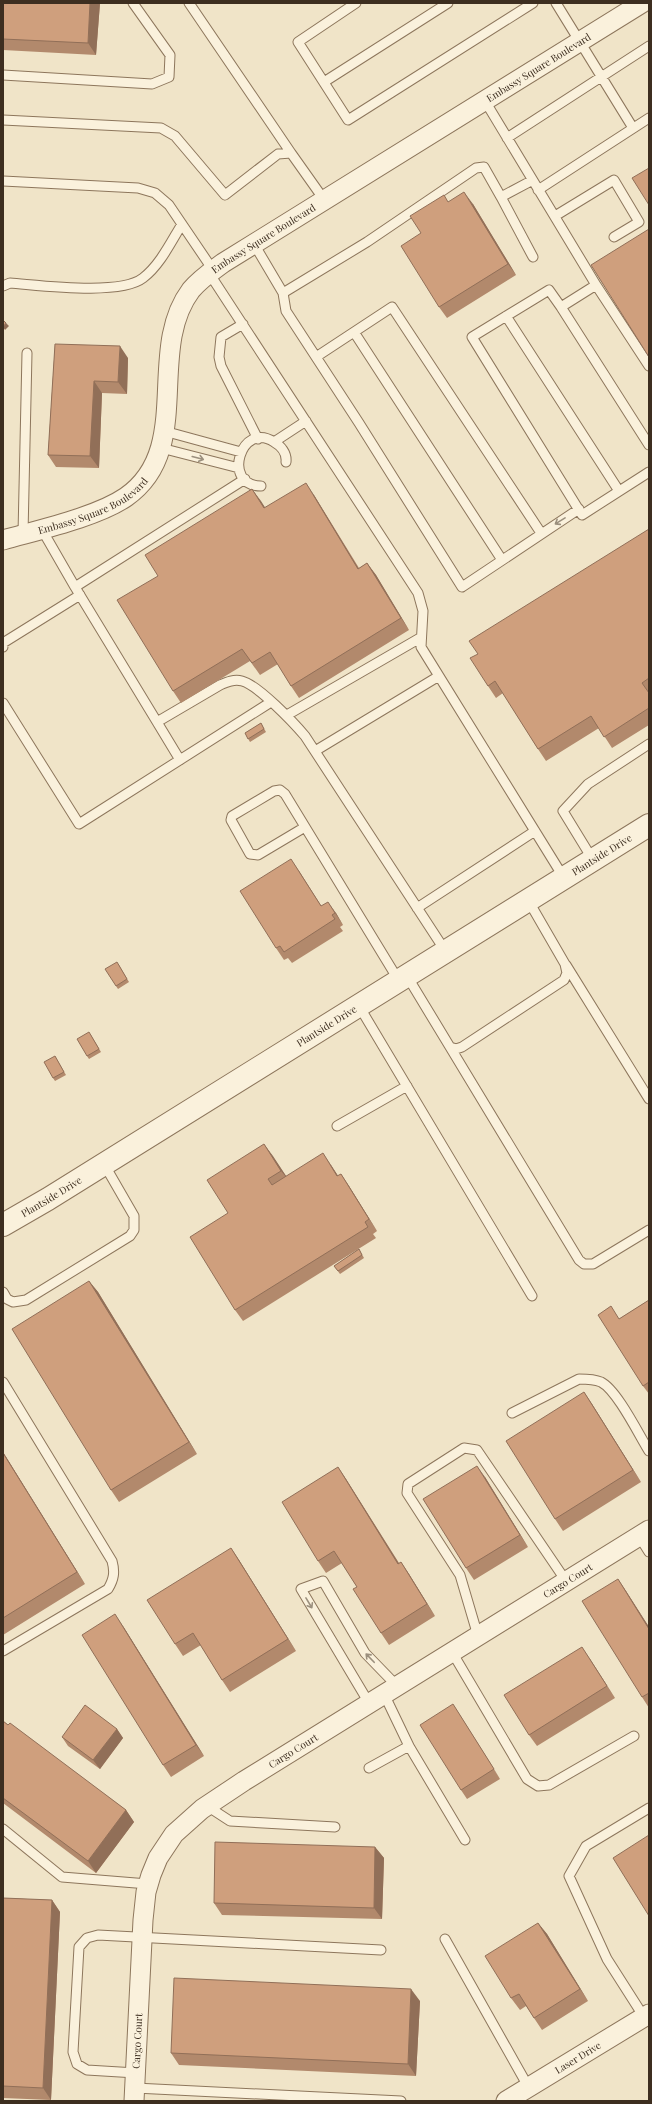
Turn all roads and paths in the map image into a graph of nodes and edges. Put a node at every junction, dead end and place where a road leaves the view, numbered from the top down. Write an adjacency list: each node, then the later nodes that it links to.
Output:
1 (133, 3): 10 (lane)
2 (189, 3): 18 (lane)
3 (356, 3): 12 (lane)
4 (448, 3): 12 (lane)
5 (533, 3): 12 (lane)
6 (556, 3): 8 (lane)
7 (642, 3): 8 (street, Embassy Square Boulevard)
8 (580, 41): 11 (lane); 13 (street, Embassy Square Boulevard)
9 (649, 46): 11 (lane)
10 (3, 75)
11 (602, 76): 16 (lane); 17 (lane)
12 (324, 82)
13 (485, 101): 17 (lane); 23 (street, Embassy Square Boulevard)
14 (649, 118): 16 (lane)
15 (3, 120): 18 (lane)
16 (633, 128): 21 (lane)
17 (507, 138): 19 (lane)
18 (291, 153): 23 (lane)
19 (531, 180): 21 (lane); 22 (lane)
20 (3, 181): 25 (lane)
21 (538, 190): 24 (lane)
22 (501, 197): 28 (lane); 32 (lane)
23 (325, 201): 27 (street, Embassy Square Boulevard)
24 (555, 216): 26 (lane); 30 (lane)
25 (182, 224): 29 (lane); 31 (lane)
26 (614, 237)
27 (254, 244): 29 (street, Embassy Square Boulevard); 32 (lane)
28 (533, 257)
29 (211, 272): 35 (lane); 41 (street, Embassy Square Boulevard)
30 (596, 285): 33 (lane); 39 (lane)
31 (3, 286)
32 (283, 293): 38 (lane)
33 (561, 307): 34 (lane); 44 (lane)
34 (506, 316): 51 (lane); 52 (lane)
35 (243, 324): 40 (lane); 42 (lane)
36 (354, 332): 38 (lane); 54 (lane); 57 (lane)
37 (27, 353): 55 (lane)
38 (316, 357): 57 (lane)
39 (649, 366)
40 (306, 421): 43 (lane); 59 (lane)
41 (162, 439): 45 (lane); 47 (lane, one-way to 47); 53 (street, Embassy Square Boulevard)
42 (258, 439): 43 (lane); 45 (lane)
43 (274, 442): 46 (lane)
44 (649, 446)
45 (241, 452): 47 (lane)
46 (286, 462)
47 (239, 468): 49 (lane)
48 (649, 472): 51 (lane)
49 (245, 479): 50 (lane); 58 (lane)
50 (261, 486)
51 (619, 491): 52 (lane)
52 (579, 509): 54 (lane, one-way to 54)
53 (41, 528): 55 (street, Embassy Square Boulevard); 58 (lane)
54 (541, 533): 57 (lane)
55 (23, 534): 56 (street, Embassy Square Boulevard)
56 (3, 540)
57 (502, 560)
58 (77, 591): 60 (lane); 65 (lane)
59 (420, 638): 61 (lane); 64 (lane)
60 (3, 647)
61 (439, 676): 67 (lane); 71 (lane)
62 (271, 702): 64 (lane); 65 (lane); 68 (lane)
63 (3, 703): 68 (lane)
64 (287, 715): 67 (lane)
65 (157, 722): 68 (lane)
66 (649, 744): 72 (lane)
67 (315, 751): 75 (lane)
68 (180, 760)
69 (649, 825): 72 (street, Plantside Drive)
70 (306, 827): 70 (lane); 78 (lane)
71 (535, 831): 73 (lane); 75 (lane)
72 (594, 860): 73 (street, Plantside Drive)
73 (564, 878): 74 (street, Plantside Drive)
74 (528, 900): 76 (street, Plantside Drive); 77 (lane)
75 (417, 908): 76 (lane)
76 (446, 952): 78 (street, Plantside Drive)
77 (564, 962): 80 (lane); 82 (lane)
78 (403, 978): 79 (street, Plantside Drive); 80 (lane)
79 (359, 1006): 81 (lane); 84 (street, Plantside Drive)
80 (450, 1047): 86 (lane)
81 (407, 1086): 83 (lane); 88 (lane)
82 (649, 1099)
83 (337, 1126)
84 (104, 1164): 85 (street, Plantside Drive); 87 (lane)
85 (3, 1225)
86 (649, 1230)
87 (3, 1292)
88 (532, 1296)
89 (3, 1382): 96 (lane)
90 (512, 1413): 91 (lane)
91 (649, 1451)
92 (644, 1533): 93 (lane); 94 (street, Cargo Court)
93 (649, 1552)
94 (566, 1581): 95 (street, Cargo Court); 95 (lane)
95 (478, 1636): 97 (street, Cargo Court)
96 (3, 1651)
97 (452, 1652): 98 (street, Cargo Court); 99 (lane)
98 (384, 1695): 98 (lane, one-way to 98); 100 (lane); 102 (street, Cargo Court)
99 (634, 1736)
100 (409, 1746): 101 (lane); 106 (lane)
101 (369, 1768)
102 (208, 1806): 104 (lane); 107 (street, Cargo Court)
103 (649, 1808): 111 (lane)
104 (335, 1827)
105 (3, 1829): 107 (lane)
106 (465, 1840)
107 (148, 1884): 108 (street, Cargo Court)
108 (142, 1936): 110 (lane); 112 (street, Cargo Court); 112 (lane)
109 (445, 1938): 113 (lane)
110 (381, 1950)
111 (647, 2016): 113 (street, Laser Drive)
112 (135, 2087): 114 (lane)
113 (529, 2088): 115 (street, Laser Drive)
114 (402, 2101)
115 (506, 2101)

